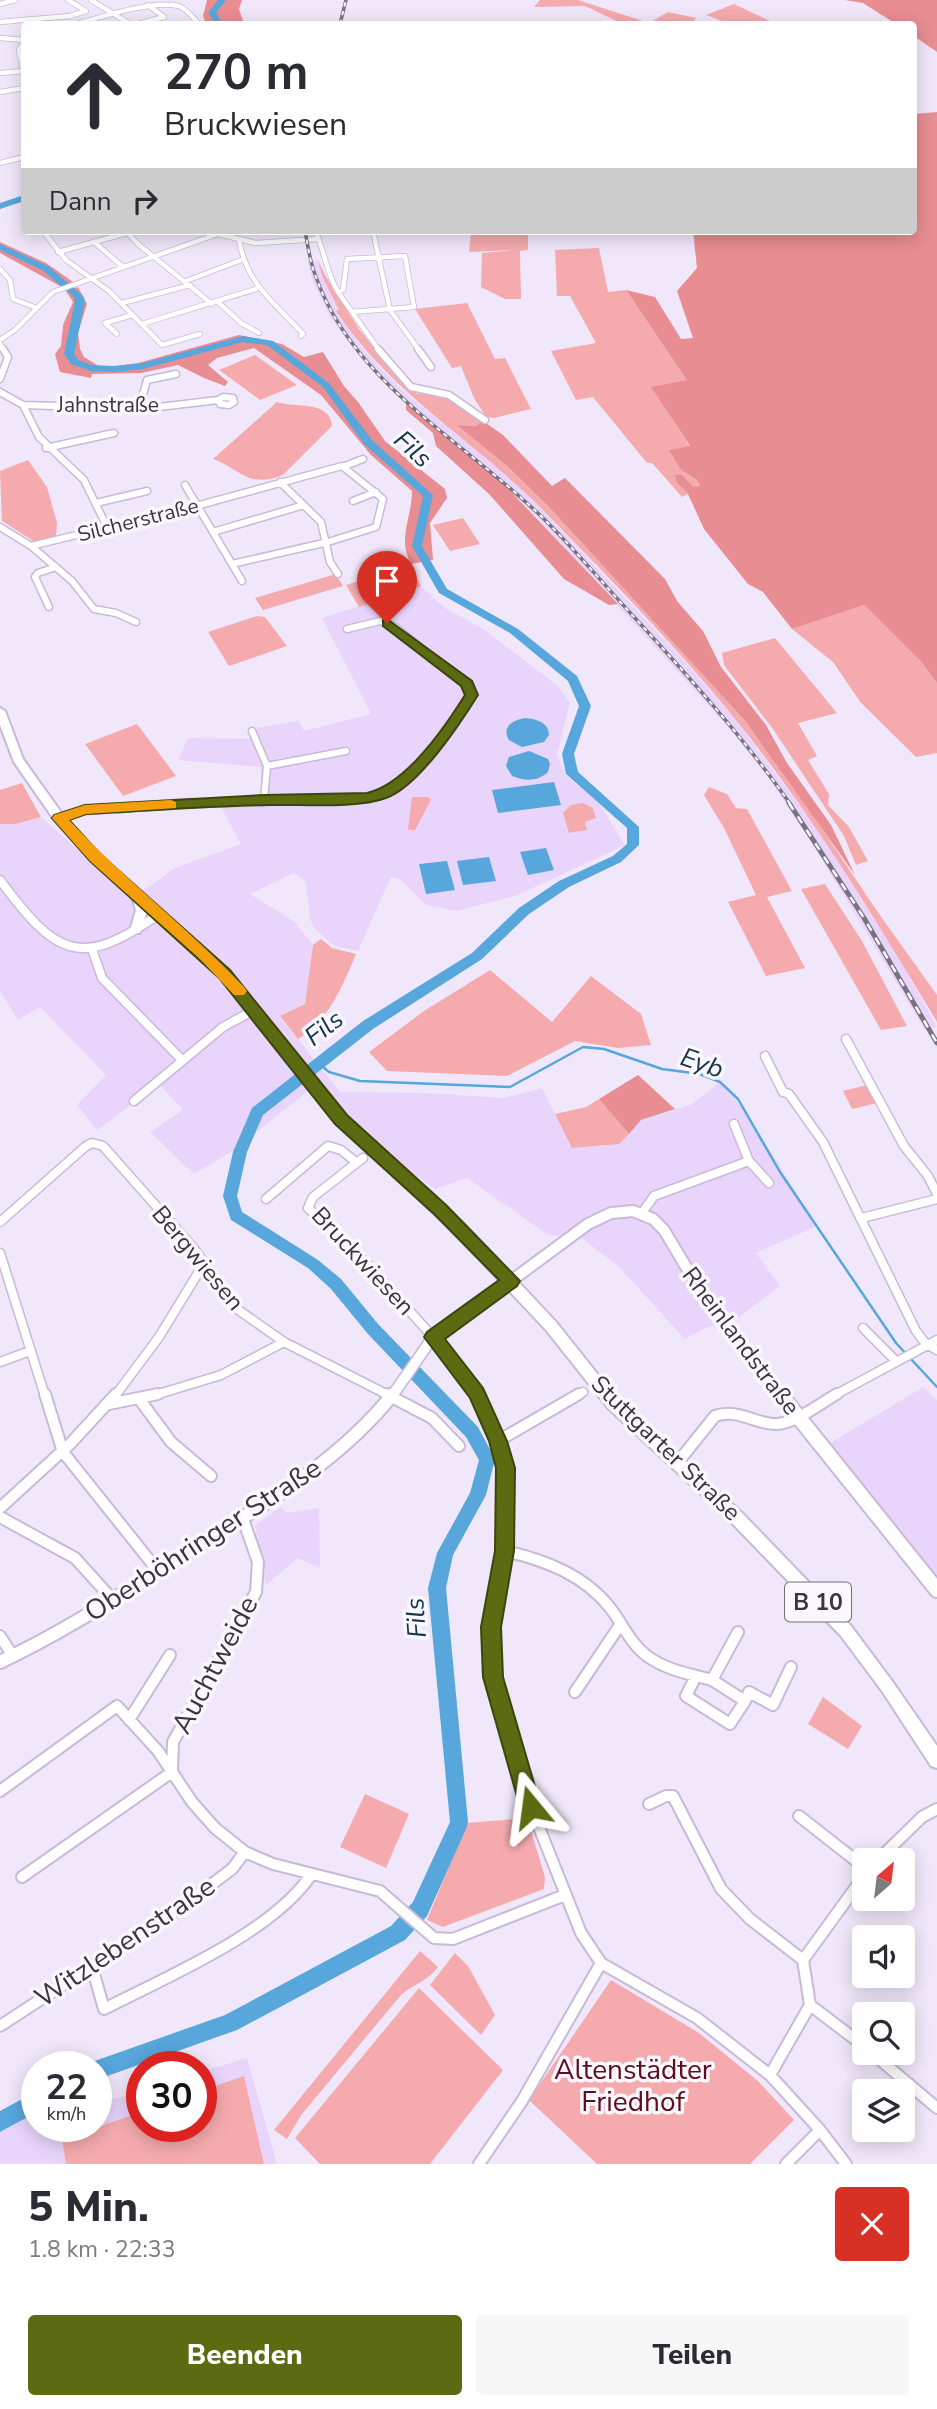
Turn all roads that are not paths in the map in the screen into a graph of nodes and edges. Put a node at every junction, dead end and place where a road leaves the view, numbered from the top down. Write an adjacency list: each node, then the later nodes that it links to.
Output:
1 (15, 0): 5 (street)
2 (68, 0): 6 (street)
3 (89, 0): 6 (street); 8 (street)
4 (170, 2): 7 (street); 14 (street)
5 (0, 4)
6 (74, 4): 9 (street)
7 (148, 5): 8 (street); 13 (street)
8 (113, 14): 11 (street); 12 (street)
9 (70, 16): 10 (street); 15 (street)
10 (72, 21)
11 (86, 21)
12 (125, 21)
13 (149, 21)
14 (197, 21)
15 (0, 22)
16 (0, 38): 17 (street)
17 (21, 41)
18 (21, 70): 19 (street)
19 (0, 73)
20 (21, 88): 21 (street)
21 (0, 92)
22 (21, 158): 23 (street)
23 (0, 163)
24 (46, 235): 35 (street)
25 (116, 235): 34 (street)
26 (129, 235): 36 (street)
27 (216, 235): 36 (street)
28 (222, 235): 33 (street)
29 (232, 235): 33 (street)
30 (318, 235): 32 (street)
31 (374, 235): 37 (street)
32 (319, 239): 33 (street); 44 (street)
33 (239, 240): 38 (street)
34 (94, 242): 35 (street); 39 (street)
35 (58, 252): 41 (street)
36 (153, 256): 39 (street); 42 (street)
37 (381, 257): 44 (street); 48 (street); 48 (street)
38 (244, 259): 42 (street); 43 (street)
39 (123, 267): 41 (street)
40 (0, 269): 47 (street)
41 (92, 278): 45 (street); 47 (street)
42 (188, 283): 45 (street); 46 (street)
43 (256, 289): 46 (street); 55 (street)
44 (338, 292): 49 (street)
45 (122, 303): 50 (street)
46 (215, 303): 51 (street); 52 (street)
47 (34, 307): 56 (street)
48 (390, 310): 49 (street); 57 (street)
49 (352, 312): 64 (street)
50 (132, 314): 51 (street); 53 (street)
51 (142, 324): 54 (street)
52 (259, 333)
53 (117, 334)
54 (200, 334)
55 (301, 336)
56 (0, 342): 59 (street)
57 (431, 367)
58 (176, 374): 63 (street)
59 (0, 379)
60 (0, 392): 62 (street, Jahnstraße)
61 (218, 400): 63 (street, Jahnstraße)
62 (23, 405): 63 (street, Jahnstraße); 66 (street)
63 (139, 409)
64 (485, 420)
65 (114, 433): 66 (street)
66 (46, 448): 74 (street)
67 (363, 459): 68 (street, Silcherstraße)
68 (345, 466): 69 (street, Silcherstraße); 72 (street)
69 (280, 482): 75 (street); 76 (street, Silcherstraße)
70 (186, 485): 76 (street)
71 (147, 491): 74 (street)
72 (376, 492): 73 (street); 80 (street)
73 (353, 501)
74 (96, 503): 78 (street)
75 (304, 505): 79 (street); 80 (street)
76 (195, 506): 78 (street, Silcherstraße); 79 (street)
77 (0, 527): 81 (street)
78 (107, 527): 81 (street, Silcherstraße)
79 (213, 532): 82 (street)
80 (328, 542): 82 (street); 84 (street)
81 (31, 546): 83 (street)
82 (232, 564): 85 (street)
83 (56, 567): 86 (street); 87 (street)
84 (338, 574)
85 (242, 581)
86 (49, 607)
87 (136, 622)
88 (347, 629): 93 (street)
89 (0, 711): 94 (main road, B 10)
90 (252, 731): 92 (street)
91 (345, 751): 92 (street)
92 (267, 766): 93 (street)
93 (264, 800): 94 (street)
94 (59, 818): 96 (main road, Stuttgarter Straße / B 10)
95 (0, 880): 99 (street)
96 (138, 897): 97 (main road, Stuttgarter Straße / B 10); 98 (main road)
97 (159, 914): 98 (street); 100 (main road, Stuttgarter Straße / B 10)
98 (136, 930): 99 (street)
99 (92, 950): 103 (street)
100 (254, 1010): 103 (street); 116 (main road, Stuttgarter Straße / B 10)
101 (846, 1039): 108 (street)
102 (765, 1056): 111 (street)
103 (182, 1060): 104 (street)
104 (134, 1101)
105 (734, 1124): 106 (street)
106 (749, 1161): 107 (street); 110 (street)
107 (769, 1183)
108 (937, 1197): 111 (street)
109 (266, 1199): 118 (street, Bruckwiesen)
110 (642, 1213): 116 (main road); 130 (main road, Rheinlandstraße)
111 (862, 1218): 121 (street)
112 (0, 1222): 114 (street, Bergwiesen)
113 (0, 1253): 115 (street)
114 (204, 1265): 120 (street, Bergwiesen); 129 (street)
115 (4, 1279): 122 (street)
116 (511, 1281): 118 (street, Oberböhringer Straße); 134 (main road, Stuttgarter Straße / B 10)
117 (863, 1328): 124 (street)
118 (433, 1337): 127 (street, Oberböhringer Straße); 131 (street, Bruckwiesen)
119 (937, 1340): 121 (street)
120 (284, 1342): 127 (street, Bergwiesen); 128 (street)
121 (923, 1346): 123 (street); 124 (street)
122 (30, 1350): 125 (street); 133 (street)
123 (937, 1350)
124 (898, 1359): 130 (street)
125 (0, 1362)
126 (583, 1392): 131 (street)
127 (391, 1397): 132 (street); 138 (street, Oberböhringer Straße)
128 (140, 1400): 129 (street); 135 (street)
129 (109, 1404): 133 (street)
130 (797, 1416): 134 (street); 141 (main road, Rheinlandstraße)
131 (498, 1441): 139 (street, Bruckwiesen)
132 (459, 1446)
133 (63, 1452): 136 (street); 140 (street)
134 (678, 1462): 155 (main road, Stuttgarter Straße / B 10)
135 (211, 1476)
136 (0, 1508)
137 (0, 1517): 142 (street)
138 (243, 1519): 140 (street, Oberböhringer Straße); 156 (street, Auchtweide)
139 (505, 1551): 143 (street); 167 (street, Bruckwiesen)
140 (158, 1571): 142 (street, Oberböhringer Straße)
141 (937, 1590)
142 (113, 1600): 147 (street, Oberböhringer Straße)
143 (620, 1625): 150 (street); 152 (street)
144 (738, 1632): 151 (street)
145 (0, 1636): 147 (street)
146 (170, 1655): 154 (street)
147 (13, 1656): 148 (street, Oberböhringer Straße)
148 (0, 1662)
149 (791, 1667): 153 (street)
150 (696, 1676): 151 (street); 153 (street)
151 (712, 1680): 153 (street)
152 (575, 1692)
153 (745, 1700)
154 (129, 1720): 156 (street); 157 (street)
155 (937, 1760)
156 (172, 1772): 162 (street); 165 (street)
157 (0, 1791)
158 (649, 1804): 168 (street)
159 (937, 1809): 161 (street)
160 (799, 1816): 163 (street)
161 (890, 1848)
162 (245, 1852): 164 (street); 170 (street, Witzlebenstraße)
163 (852, 1858)
164 (311, 1875): 167 (street); 170 (street)
165 (22, 1877)
166 (852, 1893): 168 (street)
167 (565, 1895): 169 (street, Bruckwiesen)
168 (803, 1960): 171 (street)
169 (601, 1963): 175 (street); 178 (street)
170 (92, 1967): 172 (street, Witzlebenstraße)
171 (810, 2005): 173 (street); 175 (street)
172 (0, 2026)
173 (852, 2036)
174 (886, 2065): 176 (street)
175 (770, 2075): 177 (street)
176 (937, 2108)
177 (820, 2130): 179 (street); 180 (street)
178 (480, 2163)
179 (786, 2164)
180 (846, 2164)

